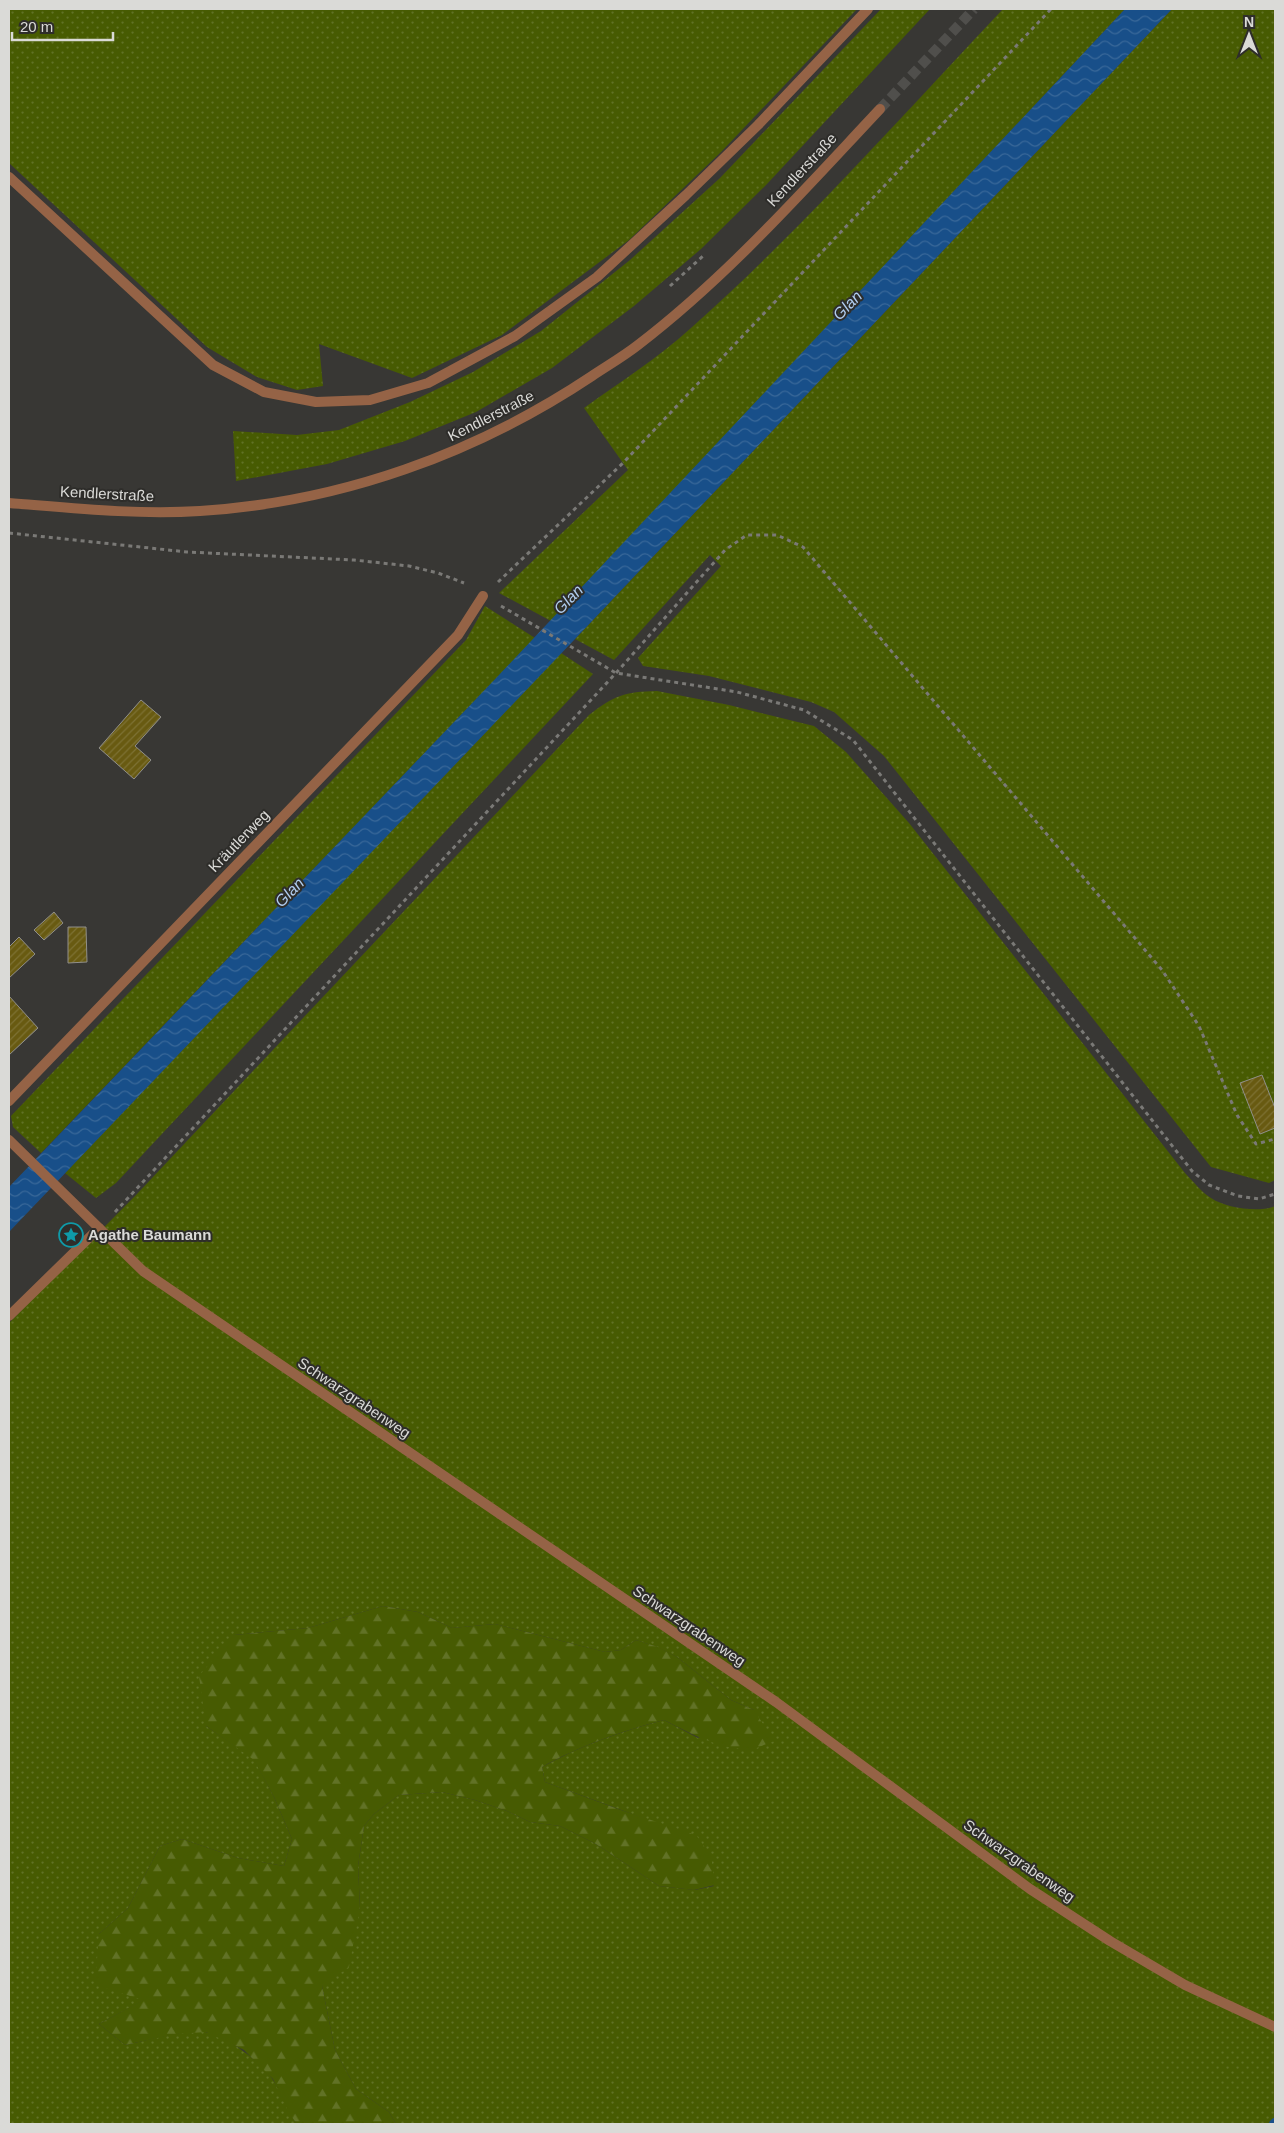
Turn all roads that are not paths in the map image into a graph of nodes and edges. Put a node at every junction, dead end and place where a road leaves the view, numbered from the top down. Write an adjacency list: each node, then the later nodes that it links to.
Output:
1 (868, 9): 3 (street)
2 (880, 109): 4 (street, Kendlerstraße)
3 (9, 177)
4 (9, 503)
5 (483, 596): 6 (street, Kräutlerweg)
6 (9, 1101)
7 (9, 1140): 8 (street, Schwarzgrabenweg)
8 (99, 1228): 9 (street); 10 (street, Schwarzgrabenweg)
9 (9, 1316)
10 (1275, 2026)

